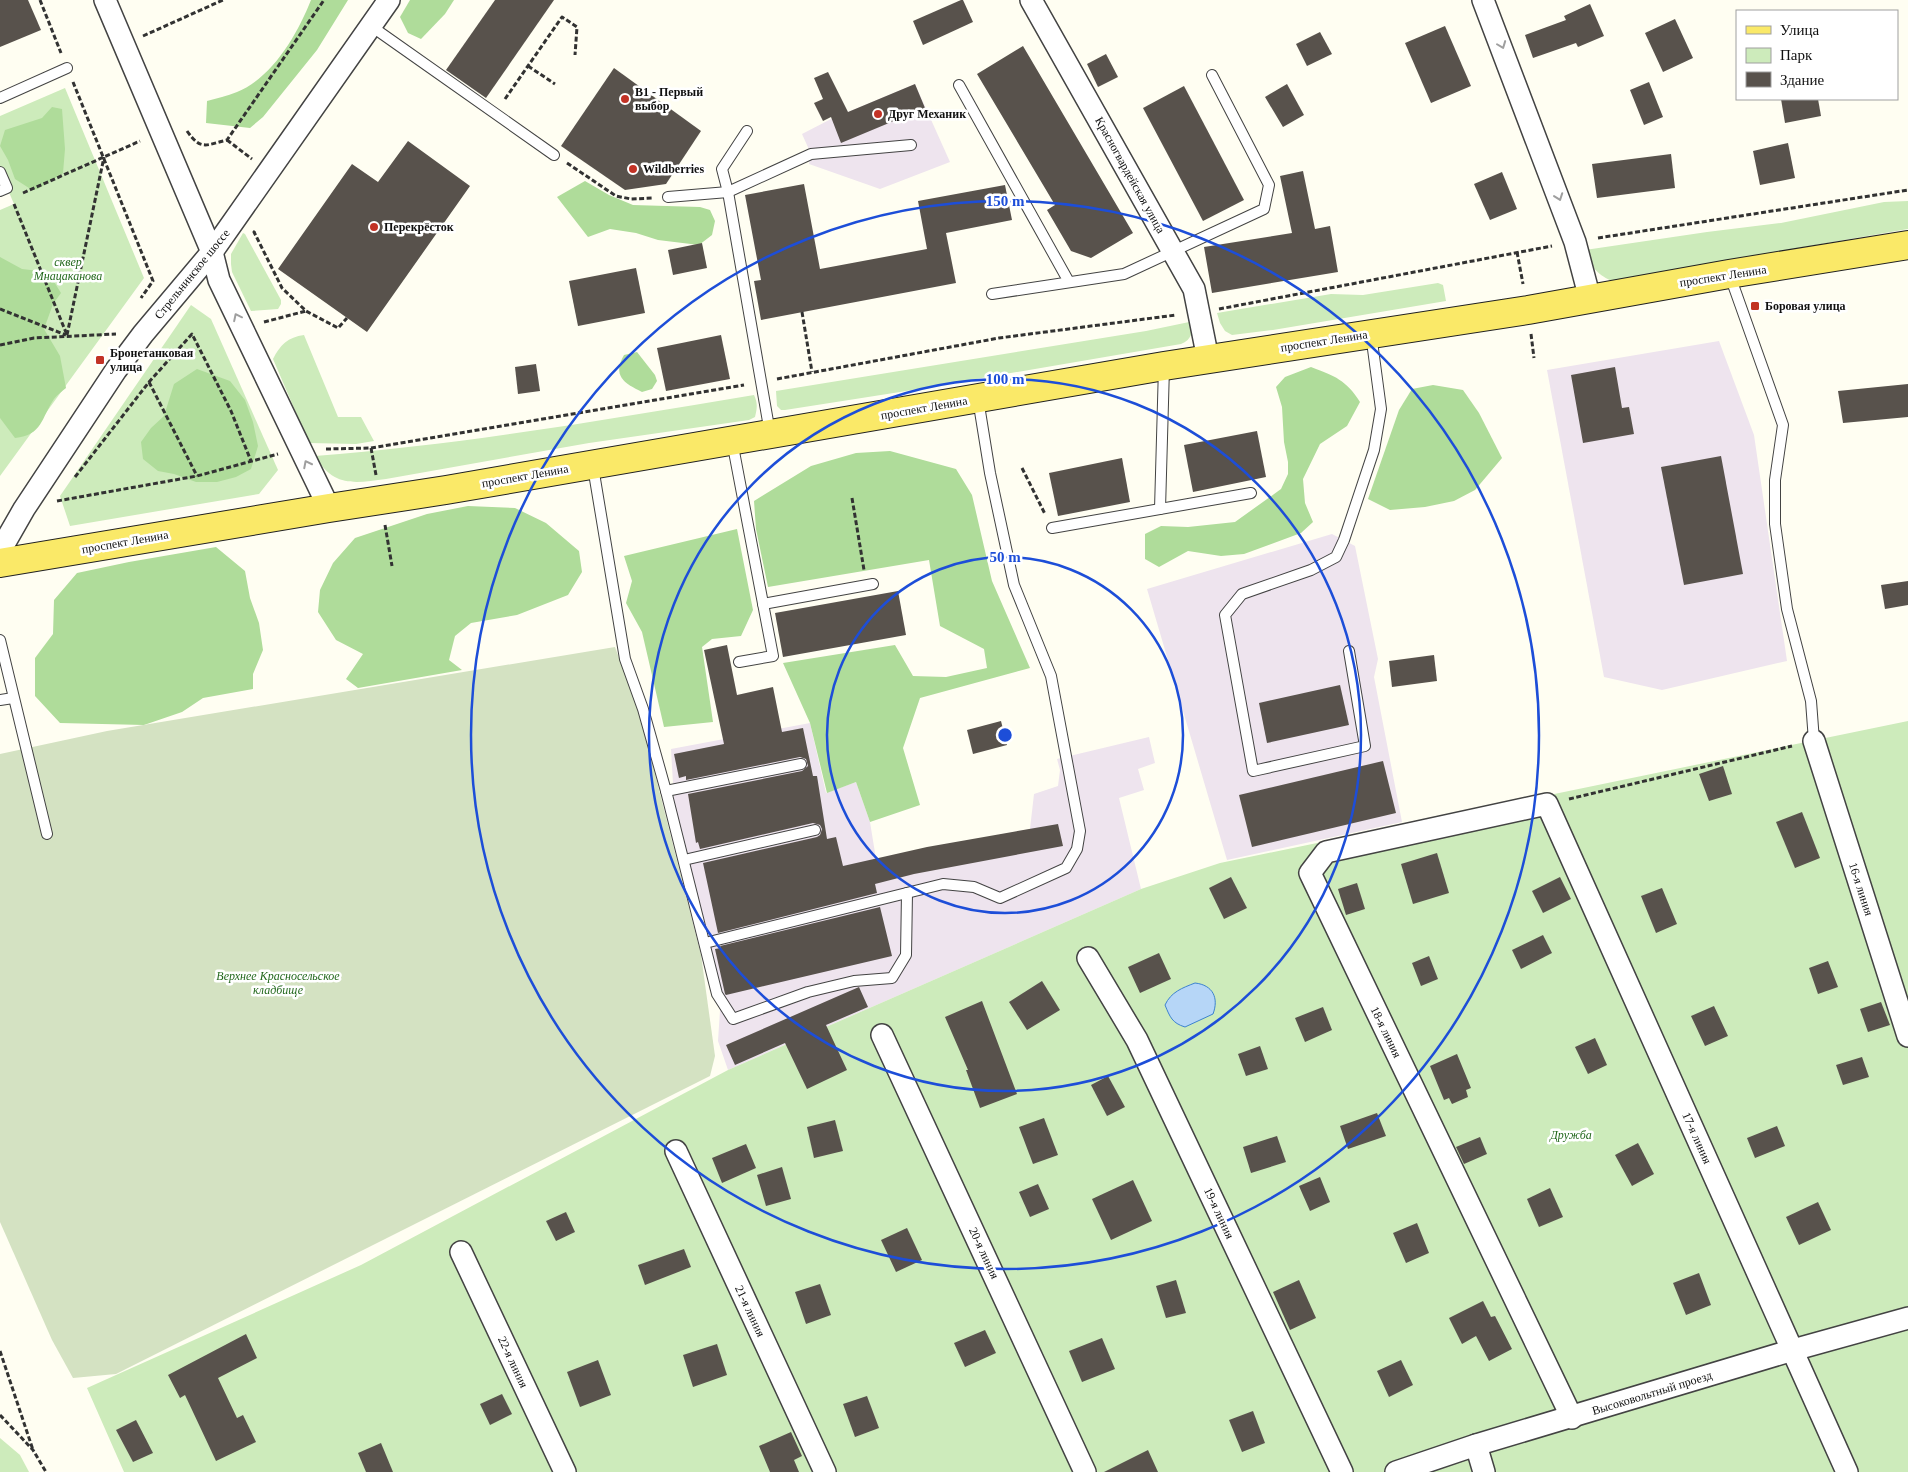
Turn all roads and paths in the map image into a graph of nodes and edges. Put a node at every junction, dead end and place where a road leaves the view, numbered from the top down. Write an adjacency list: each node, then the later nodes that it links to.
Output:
1 (40, 0): 12 (path)
2 (104, 0): 35 (street)
3 (223, 0): 9 (path)
4 (324, 0): 21 (path)
5 (389, 0): 8 (street, Стрельнинское шоссе)
6 (1031, 0): 34 (street, Красногвардейская улица)
7 (1491, 3): 32 (street, one-way to 32)
8 (371, 26): 17 (lane); 26 (street, Стрельнинское шоссе)
9 (143, 36)
10 (575, 55): 11 (path)
11 (528, 66): 14 (path); 17 (path)
12 (67, 68): 16 (lane); 24 (path)
13 (1212, 75): 34 (lane)
14 (555, 84)
15 (959, 85): 38 (lane)
16 (0, 98)
17 (495, 114): 23 (lane)
18 (185, 129): 21 (path)
19 (747, 131): 29 (lane)
20 (146, 139): 24 (path)
21 (227, 140): 26 (path)
22 (911, 145): 29 (lane)
23 (554, 155): 30 (path)
24 (104, 156): 28 (path); 42 (path); 53 (path)
25 (0, 172): 28 (lane)
26 (268, 172): 35 (street, Стрельнинское шоссе)
27 (1908, 190): 32 (path)
28 (6, 192): 53 (path)
29 (728, 192): 30 (lane); 61 (lane)
30 (668, 197)
31 (260, 225): 44 (path)
32 (1575, 242): 36 (path); 41 (street)
33 (1908, 245): 37 (main road, проспект Ленина)
34 (1173, 251): 38 (lane); 46 (street, Красногвардейская улица)
35 (212, 252): 49 (street, one-way to 35); 77 (street, Стрельнинское шоссе)
36 (1517, 252): 39 (path); 46 (path)
37 (1729, 274): 41 (main road, проспект Ленина); 86 (lane)
38 (1069, 282): 40 (lane)
39 (1523, 285)
40 (992, 294)
41 (1590, 299): 51 (main road, проспект Ленина)
42 (137, 304)
43 (0, 308): 53 (path)
44 (306, 311): 47 (path); 49 (path)
45 (802, 312): 59 (path)
46 (1199, 312): 57 (street, Красногвардейская улица); 59 (path)
47 (347, 318)
48 (122, 326): 52 (path)
49 (242, 327): 65 (street)
50 (1530, 330): 56 (path)
51 (1370, 333): 57 (main road, проспект Ленина); 82 (lane)
52 (116, 334): 53 (path); 54 (path)
53 (67, 335): 55 (path)
54 (111, 342)
55 (0, 345)
56 (1534, 358)
57 (1208, 359): 58 (main road, проспект Ленина)
58 (1164, 366): 62 (main road, проспект Ленина); 75 (lane)
59 (812, 372): 61 (path)
60 (150, 382): 66 (path); 69 (path); 70 (path)
61 (762, 382): 63 (lane); 65 (path)
62 (978, 398): 63 (main road, проспект Ленина); 93 (lane)
63 (770, 434): 64 (main road, проспект Ленина)
64 (732, 440): 67 (main road, проспект Ленина); 80 (lane)
65 (299, 449): 66 (path); 74 (street, one-way to 65)
66 (252, 461): 69 (path)
67 (592, 463): 74 (main road, проспект Ленина); 88 (lane)
68 (1022, 468): 76 (path)
69 (197, 476): 71 (path)
70 (74, 478)
71 (62, 493)
72 (1251, 494): 75 (lane)
73 (852, 498): 79 (path)
74 (329, 508): 78 (main road, проспект Ленина)
75 (1160, 510): 76 (lane)
76 (1052, 528)
77 (0, 551)
78 (0, 564)
79 (870, 584): 80 (lane)
80 (763, 604): 83 (lane)
81 (0, 640): 84 (lane)
82 (1349, 651)
83 (739, 662)
84 (13, 698): 85 (lane); 91 (lane)
85 (0, 700)
86 (1814, 741): 89 (path); 97 (street, 16-я линия)
87 (801, 764): 88 (lane)
88 (666, 791): 92 (lane)
89 (1547, 804): 101 (street, 17-я линия); 104 (street, 18-я линия)
90 (815, 830): 92 (lane)
91 (47, 834)
92 (684, 860): 94 (lane)
93 (907, 893): 94 (lane); 94 (lane)
94 (705, 943)
95 (1088, 958): 111 (street, 19-я линия)
96 (882, 1035): 110 (street, 20-я линия)
97 (1908, 1036)
98 (676, 1151): 109 (street, 21-я линия)
99 (461, 1252): 108 (street, 22-я линия)
100 (1908, 1318): 101 (street, Высоковольтный проезд)
101 (1793, 1350): 104 (street, Высоковольтный проезд); 114 (street, 17-я линия)
102 (0, 1351): 106 (path)
103 (0, 1415): 106 (path)
104 (1572, 1418): 105 (street, Высоковольтный проезд)
105 (1476, 1445): 112 (street, Высоковольтный проезд); 113 (street)
106 (33, 1450): 107 (path)
107 (46, 1472)
108 (564, 1472)
109 (825, 1472)
110 (1085, 1472)
111 (1342, 1472)
112 (1396, 1472)
113 (1484, 1472)
114 (1847, 1472)

